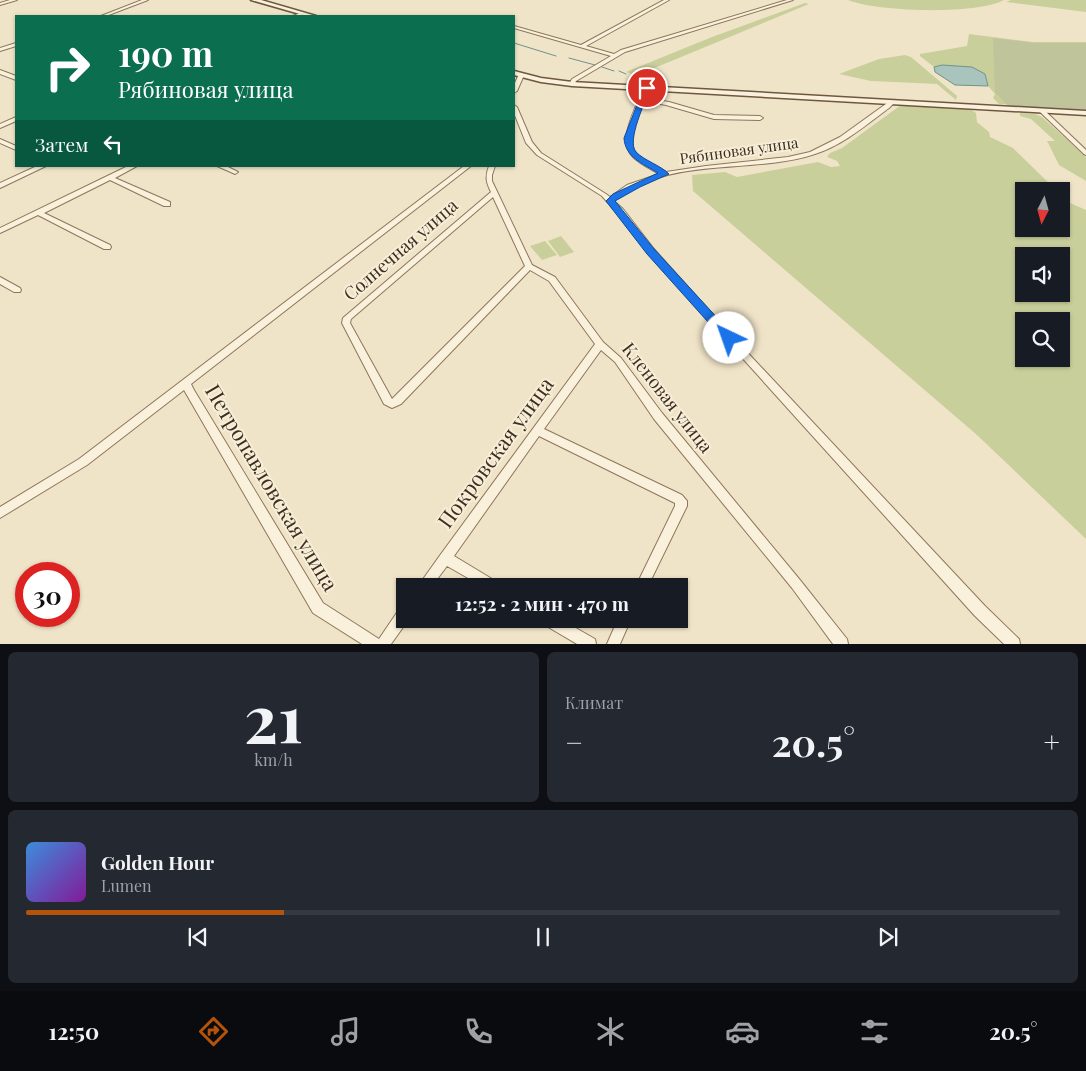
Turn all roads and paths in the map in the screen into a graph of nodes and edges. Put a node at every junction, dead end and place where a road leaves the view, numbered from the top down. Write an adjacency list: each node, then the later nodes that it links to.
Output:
1 (14, 0): 6 (street)
2 (146, 0): 8 (street)
3 (254, 0): 7 (main road)
4 (667, 0): 13 (street)
5 (791, 0): 15 (street)
6 (0, 4)
7 (302, 13): 9 (street); 10 (main road)
8 (106, 15)
9 (297, 15)
10 (309, 15)
11 (515, 27): 13 (street)
12 (15, 44): 14 (street)
13 (582, 46): 15 (street)
14 (0, 50)
15 (616, 56): 19 (street)
16 (0, 72): 18 (street)
17 (517, 74): 19 (main road)
18 (15, 78)
19 (572, 84): 20 (main road)
20 (647, 88): 21 (street); 22 (main road)
21 (642, 99): 25 (street); 40 (street)
22 (892, 102): 23 (main road); 40 (street, Рябиновая улица)
23 (1041, 110): 24 (main road); 33 (street)
24 (1086, 113)
25 (760, 118)
26 (15, 119): 28 (street)
27 (516, 121): 44 (street)
28 (0, 126)
29 (0, 141): 30 (street)
30 (7, 144): 31 (street); 32 (street)
31 (0, 148)
32 (15, 148)
33 (1086, 153)
34 (41, 167): 42 (street)
35 (132, 167): 41 (street)
36 (222, 167): 39 (street)
37 (467, 167): 53 (street)
38 (492, 167): 43 (street)
39 (235, 172)
40 (664, 174): 44 (street, Рябиновая улица)
41 (111, 178): 45 (street); 46 (street)
42 (0, 186)
43 (495, 192): 49 (street); 49 (street, Солнечная улица)
44 (610, 201): 68 (street)
45 (167, 204)
46 (39, 212): 47 (street); 48 (street)
47 (0, 232)
48 (106, 247)
49 (529, 266): 52 (street, Кленовая улица)
50 (0, 280): 51 (street)
51 (17, 290)
52 (600, 344): 54 (street, Покровская улица); 67 (street, Кленовая улица)
53 (186, 383): 55 (street); 63 (street, Петропавловская улица)
54 (537, 430): 56 (street, Покровская улица); 59 (street)
55 (0, 513)
56 (445, 558): 57 (street, Покровская улица); 58 (street)
57 (431, 578)
58 (479, 578)
59 (646, 578)
60 (396, 626): 64 (street)
61 (563, 628): 65 (street)
62 (621, 628): 66 (street)
63 (375, 644)
64 (383, 644)
65 (590, 644)
66 (613, 644)
67 (842, 644)
68 (1014, 644)

